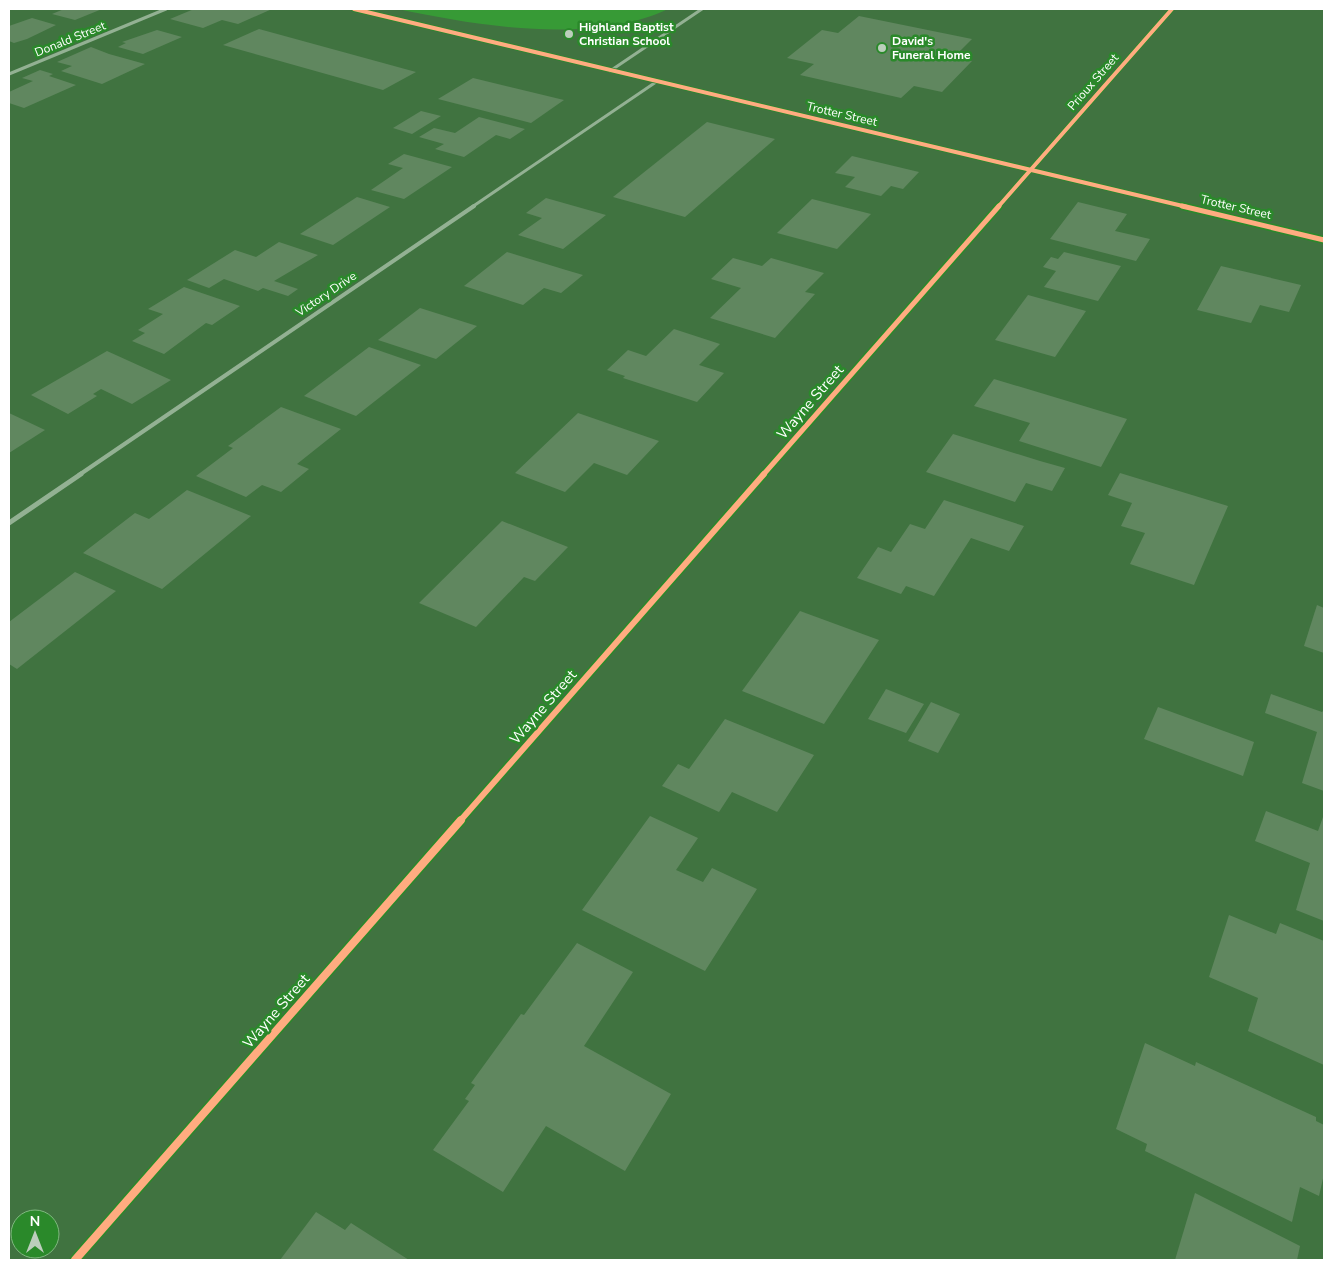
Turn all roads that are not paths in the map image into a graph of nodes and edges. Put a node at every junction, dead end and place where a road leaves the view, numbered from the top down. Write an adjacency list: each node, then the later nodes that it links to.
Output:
1 (166, 9): 6 (street, Donald Street)
2 (354, 9): 5 (street, Trotter Street)
3 (702, 9): 5 (street)
4 (1172, 9): 8 (street, Prioux Street)
5 (610, 71): 7 (street, Trotter Street)
6 (9, 74)
7 (656, 82): 8 (street, Trotter Street); 10 (street, Victory Drive)
8 (1031, 170): 9 (street, Trotter Street); 11 (street, Wayne Street)
9 (1324, 240)
10 (9, 524)
11 (75, 1260)

